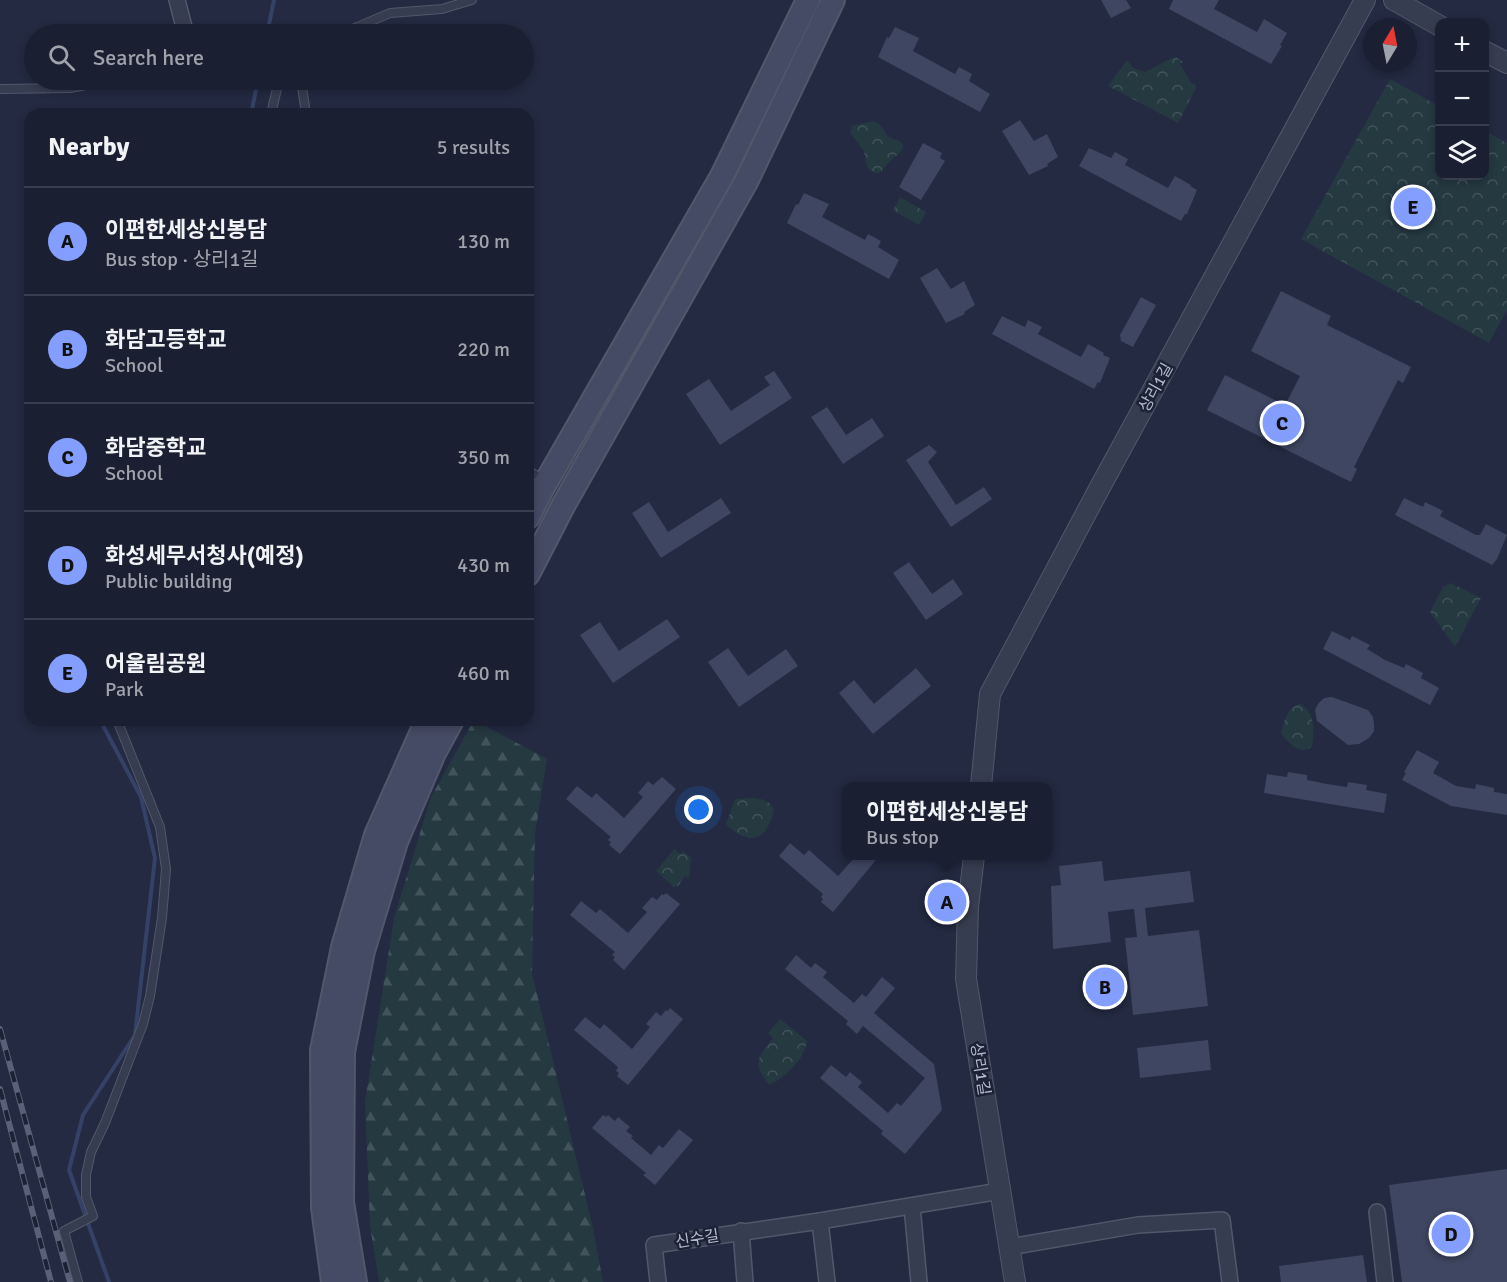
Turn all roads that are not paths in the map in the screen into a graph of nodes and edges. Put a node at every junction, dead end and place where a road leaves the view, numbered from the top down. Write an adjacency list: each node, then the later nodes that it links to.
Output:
1 (177, 0): 8 (street)
2 (472, 0): 9 (lane)
3 (808, 0): 18 (main road)
4 (833, 0): 19 (main road)
5 (1365, 0): 23 (street, 상리1길)
6 (1394, 0): 7 (street)
7 (1435, 23)
8 (183, 24)
9 (364, 24)
10 (1489, 53): 11 (street)
11 (1507, 63)
12 (0, 89): 13 (lane)
13 (24, 89)
14 (277, 90): 16 (lane)
15 (302, 90): 17 (lane)
16 (272, 108)
17 (305, 108)
18 (537, 476)
19 (534, 562)
20 (119, 726): 31 (lane)
21 (424, 726): 32 (main road)
22 (449, 726): 33 (main road)
23 (981, 782)
24 (973, 860): 25 (street, 상리1길)
25 (1000, 1191): 26 (street, 신수길); 30 (street, 상리1길)
26 (912, 1206): 28 (street, 신수길); 37 (street)
27 (1377, 1212): 40 (street)
28 (820, 1221): 29 (street, 신수길); 36 (street)
29 (741, 1232): 34 (street, 신수길); 35 (street, 신수길)
30 (1009, 1247): 38 (street, 상리1길); 39 (street)
31 (78, 1282)
32 (333, 1282)
33 (355, 1282)
34 (658, 1282)
35 (745, 1282)
36 (827, 1282)
37 (919, 1282)
38 (1015, 1282)
39 (1230, 1282)
40 (1385, 1282)

